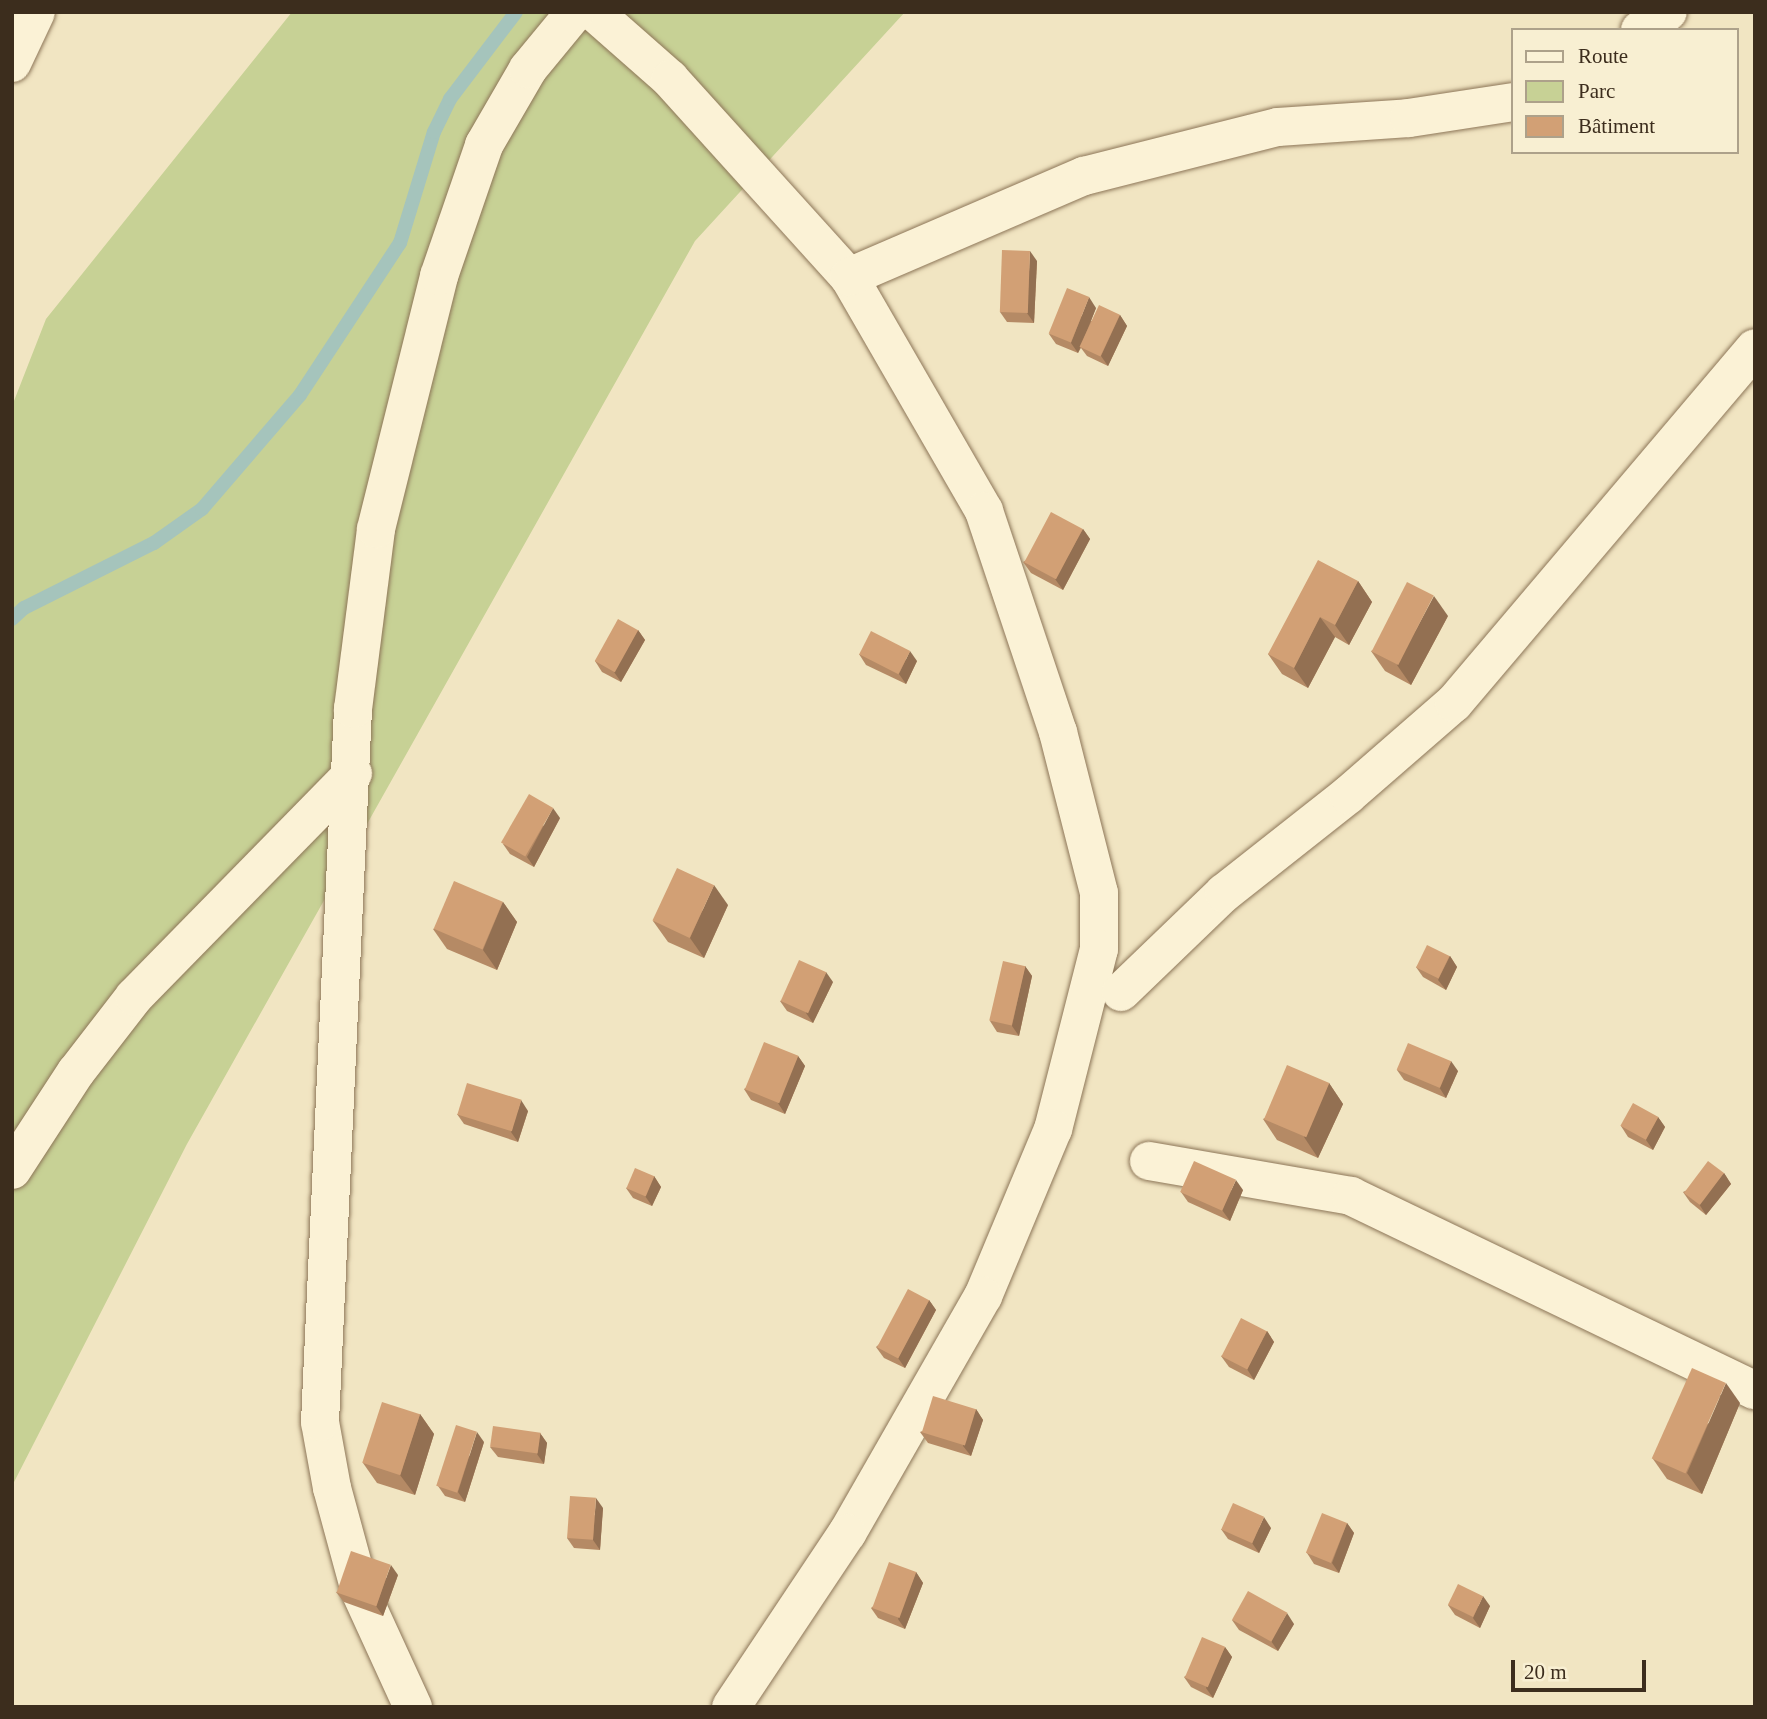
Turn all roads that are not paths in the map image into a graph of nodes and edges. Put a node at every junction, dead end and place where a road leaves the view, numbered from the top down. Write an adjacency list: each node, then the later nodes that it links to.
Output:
1 (36, 12): 6 (street)
2 (575, 12): 10 (street)
3 (594, 12): 8 (street)
4 (1668, 12): 5 (street)
5 (1643, 28)
6 (12, 63)
7 (1512, 102): 8 (street)
8 (849, 277): 16 (street)
9 (1755, 348): 11 (street)
10 (353, 773): 13 (street); 15 (street)
11 (1121, 992)
12 (1149, 1161): 14 (street)
13 (12, 1170)
14 (1755, 1390)
15 (413, 1707)
16 (731, 1707)

